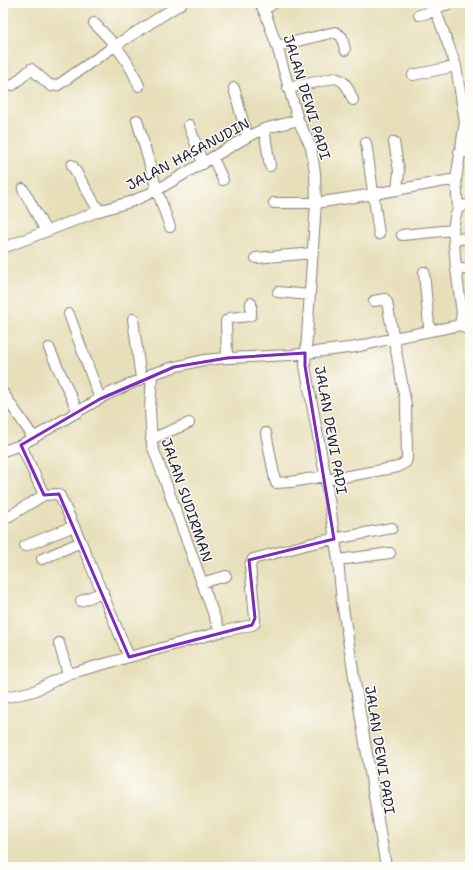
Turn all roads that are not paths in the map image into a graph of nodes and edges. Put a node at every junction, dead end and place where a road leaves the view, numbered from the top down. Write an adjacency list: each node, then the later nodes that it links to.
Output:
1 (182, 3): 8 (street)
2 (274, 3): 4 (street)
3 (453, 3): 5 (street)
4 (262, 6): 9 (street, JALAN DEWI PADI)
5 (435, 7): 6 (street); 11 (street)
6 (419, 15)
7 (94, 23): 8 (street)
8 (116, 45): 13 (street); 14 (street)
9 (277, 46): 10 (street); 16 (street, JALAN DEWI PADI)
10 (345, 50)
11 (456, 66): 12 (street); 20 (street)
12 (413, 75)
13 (12, 85)
14 (139, 86)
15 (234, 88): 23 (street)
16 (288, 88): 17 (street); 19 (street, JALAN DEWI PADI)
17 (353, 100)
18 (137, 120): 35 (street)
19 (298, 120): 22 (street, JALAN HASANUDIN); 39 (street, JALAN DEWI PADI)
20 (467, 122): 26 (street)
21 (189, 125): 29 (street)
22 (264, 129): 23 (street, JALAN HASANUDIN); 31 (street)
23 (247, 137): 28 (street, JALAN HASANUDIN)
24 (394, 142): 36 (street)
25 (366, 143): 37 (street)
26 (459, 152): 27 (street); 32 (street)
27 (470, 152)
28 (213, 158): 29 (street, JALAN HASANUDIN); 33 (street)
29 (203, 164): 35 (street, JALAN HASANUDIN)
30 (72, 165): 42 (street)
31 (270, 166)
32 (456, 179): 36 (street); 41 (street)
33 (223, 180)
34 (23, 190): 44 (street)
35 (158, 190): 42 (street, JALAN HASANUDIN); 43 (street)
36 (397, 190): 37 (street)
37 (374, 194): 39 (street); 45 (street)
38 (274, 203): 39 (street)
39 (316, 203): 50 (street, JALAN DEWI PADI)
40 (470, 204): 41 (street)
41 (458, 209): 46 (street)
42 (99, 211): 44 (street, JALAN HASANUDIN)
43 (170, 227)
44 (46, 231): 49 (street, JALAN HASANUDIN)
45 (379, 234)
46 (454, 234): 47 (street); 48 (street); 52 (street)
47 (402, 235)
48 (470, 239)
49 (3, 248)
50 (313, 253): 51 (street); 56 (street, JALAN DEWI PADI)
51 (256, 258)
52 (456, 269): 53 (street); 57 (street)
53 (470, 269)
54 (424, 272): 64 (street)
55 (278, 292): 56 (street)
56 (310, 295): 67 (street, JALAN DEWI PADI)
57 (465, 299): 62 (street)
58 (374, 301): 65 (street)
59 (251, 303): 68 (street)
60 (69, 314): 72 (street)
61 (133, 319): 70 (street)
62 (460, 324): 63 (street); 64 (street)
63 (470, 329)
64 (428, 331): 65 (street)
65 (394, 338): 67 (street); 80 (street)
66 (49, 348): 73 (street)
67 (305, 353): 68 (street); 80 (street, JALAN DEWI PADI)
68 (227, 358): 69 (street)
69 (152, 374): 70 (street); 77 (street, JALAN SUDIRMAN)
70 (141, 379): 72 (street)
71 (3, 393): 76 (street)
72 (100, 399): 73 (street)
73 (78, 412): 76 (street)
74 (189, 423): 77 (street)
75 (266, 433): 80 (street)
76 (34, 438): 78 (street)
77 (151, 439): 92 (street, JALAN SUDIRMAN)
78 (21, 445): 79 (street); 81 (street)
79 (3, 451)
80 (326, 478): 85 (street, JALAN DEWI PADI)
81 (44, 495): 82 (street); 83 (street)
82 (3, 520)
83 (74, 526): 86 (street); 87 (street)
84 (392, 528): 85 (street)
85 (334, 539): 90 (street, JALAN DEWI PADI); 95 (street)
86 (81, 542): 89 (street); 93 (street)
87 (25, 546)
88 (390, 553): 90 (street)
89 (42, 558)
90 (338, 560): 100 (street, JALAN DEWI PADI)
91 (226, 576): 92 (street)
92 (201, 583): 95 (street, JALAN SUDIRMAN)
93 (102, 592): 94 (street); 97 (street)
94 (80, 601)
95 (220, 632): 97 (street)
96 (59, 643): 98 (street)
97 (129, 657): 98 (street)
98 (68, 674): 99 (street)
99 (3, 698)
100 (386, 867)

